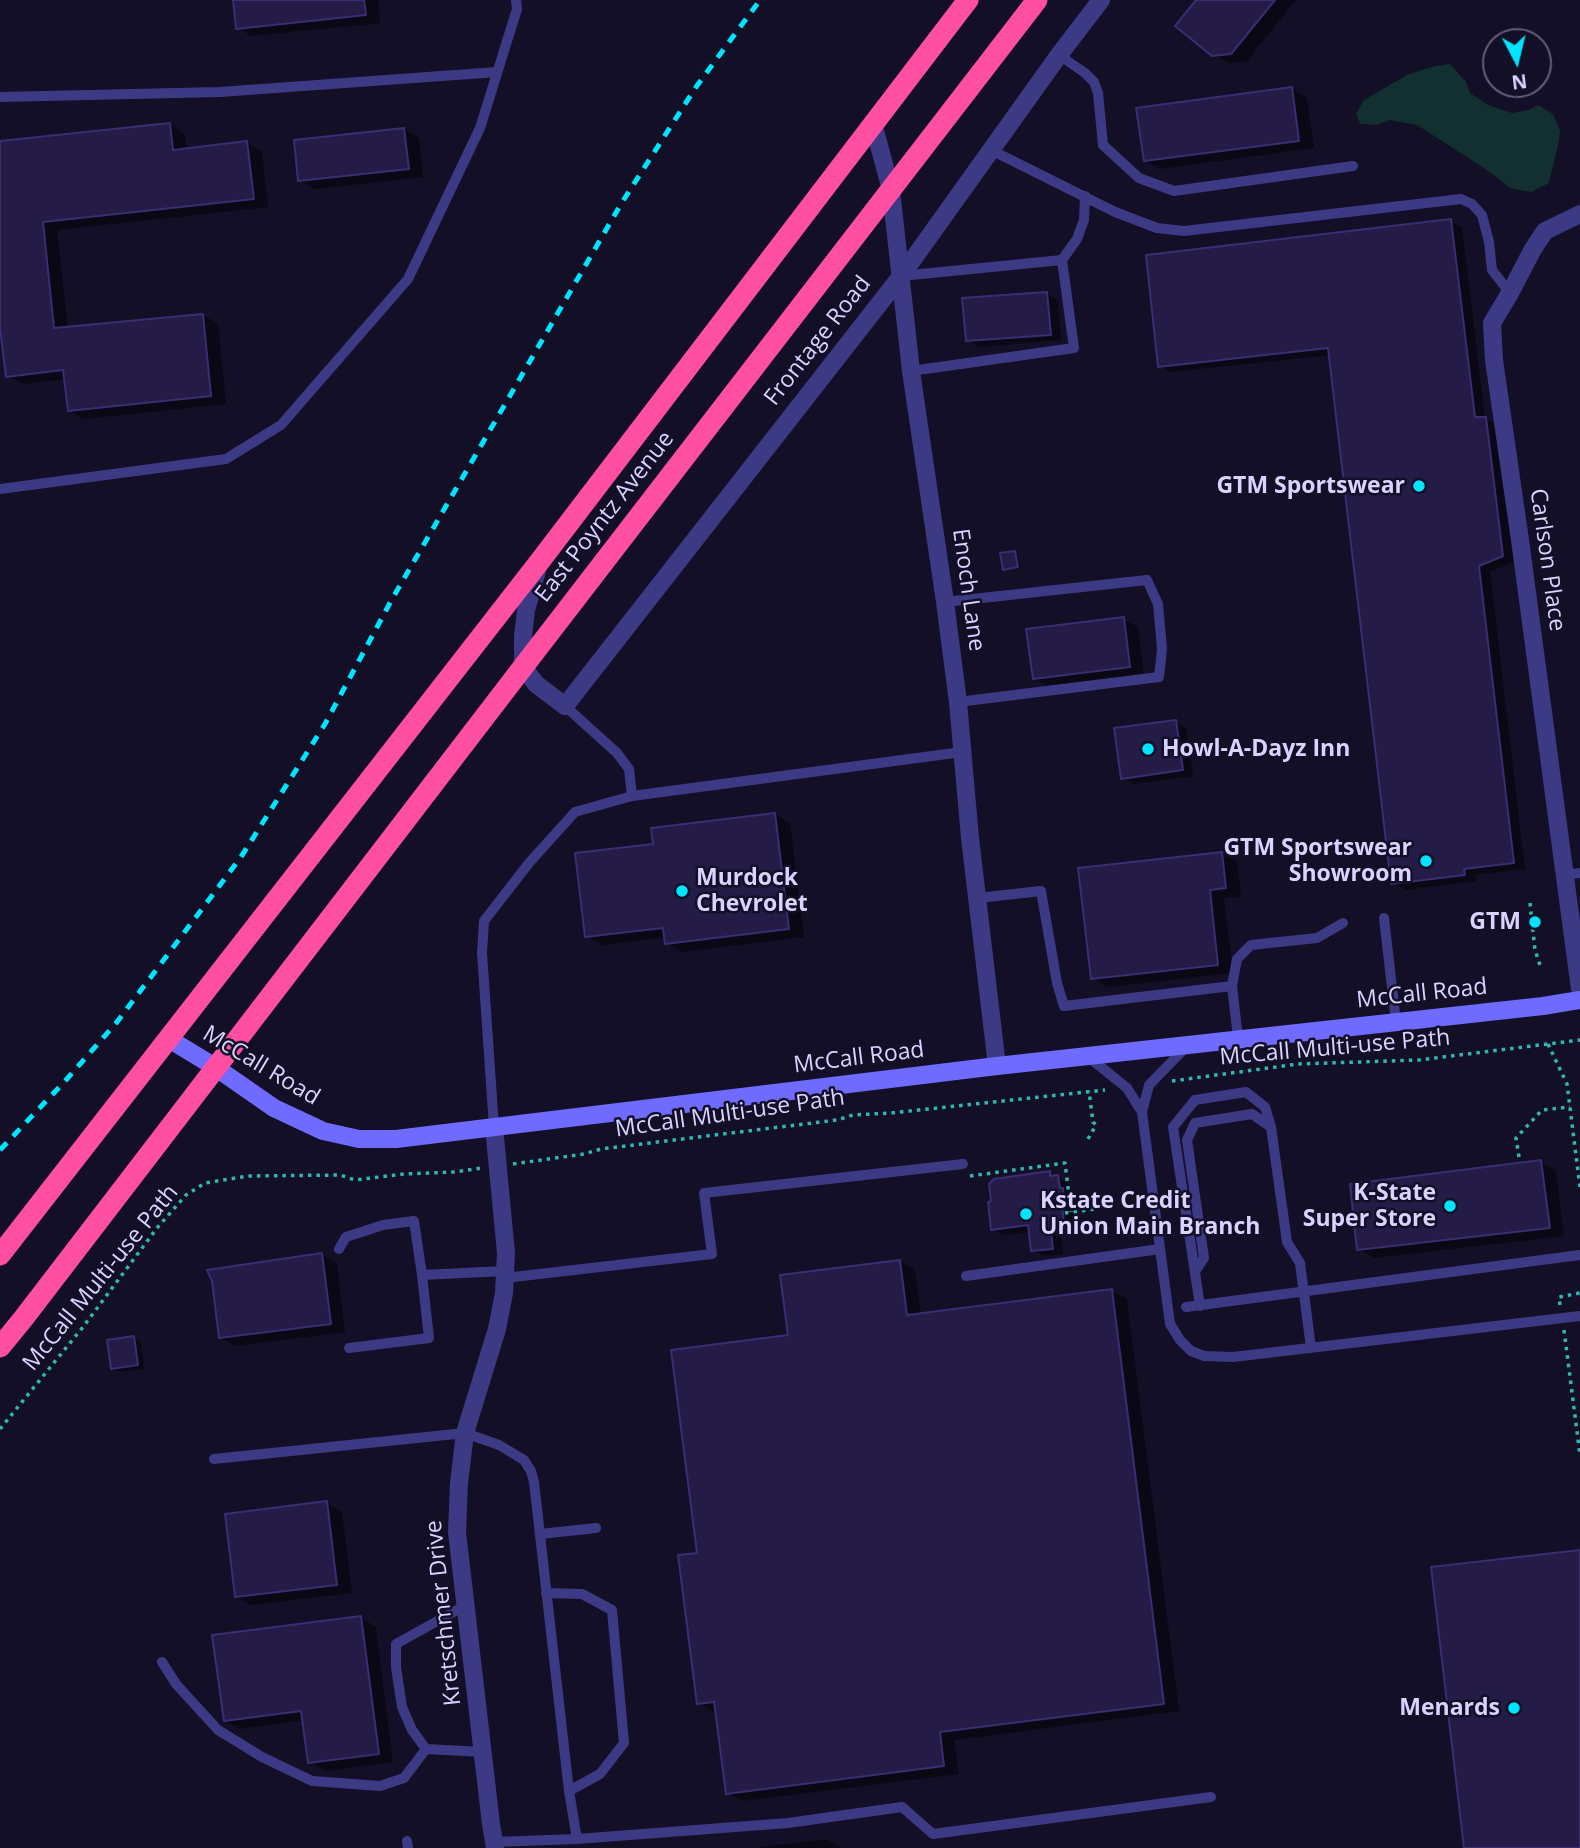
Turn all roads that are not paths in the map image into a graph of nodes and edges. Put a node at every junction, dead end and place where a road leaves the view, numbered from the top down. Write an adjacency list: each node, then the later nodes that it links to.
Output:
1 (516, 0): 6 (lane)
2 (968, 0): 8 (highway, East Poyntz Avenue)
3 (1037, 0): 11 (highway, East Poyntz Avenue)
4 (1101, 0): 5 (street, Frontage Road)
5 (1059, 55): 9 (street, Frontage Road); 10 (lane)
6 (497, 72): 7 (lane); 18 (lane)
7 (0, 97)
8 (873, 123): 11 (street, Enoch Lane); 19 (highway, East Poyntz Avenue)
9 (991, 150): 12 (lane); 15 (street, Frontage Road)
10 (1353, 166)
11 (891, 190): 15 (street, Enoch Lane); 21 (highway, East Poyntz Avenue)
12 (1084, 196): 14 (lane); 16 (lane)
13 (1580, 214): 16 (street, Carlson Place)
14 (1062, 260): 15 (lane); 17 (lane)
15 (901, 276): 17 (street, Enoch Lane); 23 (street, Frontage Road)
16 (1510, 293): 26 (street, Carlson Place)
17 (911, 371): 20 (street, Enoch Lane)
18 (0, 489)
19 (540, 561): 21 (street); 35 (highway, East Poyntz Avenue)
20 (945, 602): 22 (street, Enoch Lane); 22 (lane)
21 (523, 667): 23 (street); 39 (highway, East Poyntz Avenue)
22 (958, 702): 24 (street, Enoch Lane)
23 (565, 706): 25 (lane)
24 (962, 752): 25 (lane); 27 (street, Enoch Lane)
25 (632, 796): 41 (lane)
26 (1572, 874): 31 (street, Carlson Place)
27 (978, 898): 30 (lane); 38 (street, Enoch Lane)
28 (1384, 918): 33 (lane)
29 (1342, 923): 30 (lane)
30 (1232, 986): 34 (lane)
31 (1580, 989)
32 (1580, 1000): 33 (main road, McCall Road)
33 (1396, 1022): 34 (main road, McCall Road)
34 (1238, 1038): 36 (main road, McCall Road)
35 (169, 1039): 39 (main road, McCall Road); 46 (highway, East Poyntz Avenue)
36 (1189, 1044): 37 (main road, McCall Road); 40 (lane)
37 (1086, 1055): 38 (main road, McCall Road); 40 (lane)
38 (997, 1066): 41 (main road, McCall Road)
39 (215, 1067): 41 (main road, McCall Road); 56 (highway, East Poyntz Avenue)
40 (1142, 1112): 45 (lane)
41 (494, 1127): 49 (street, Kretschmer Drive)
42 (1271, 1127): 48 (lane); 48 (lane); 52 (lane)
43 (963, 1164): 49 (lane)
44 (339, 1249): 50 (lane)
45 (1160, 1249): 51 (lane); 58 (lane)
46 (0, 1255)
47 (1580, 1255): 52 (lane)
48 (1196, 1270): 53 (lane)
49 (505, 1274): 50 (lane); 59 (street, Kretschmer Drive)
50 (422, 1275): 57 (lane)
51 (966, 1276)
52 (1304, 1292): 53 (lane); 58 (lane)
53 (1200, 1306): 54 (lane)
54 (1186, 1307)
55 (1580, 1316): 58 (lane)
56 (0, 1347)
57 (349, 1348)
58 (1311, 1348)
59 (465, 1433): 60 (lane); 62 (lane); 64 (street, Kretschmer Drive)
60 (214, 1459)
61 (596, 1528): 62 (lane)
62 (540, 1534): 63 (lane)
63 (547, 1593): 68 (lane); 68 (lane)
64 (466, 1605): 66 (lane); 67 (street, Kretschmer Drive)
65 (162, 1662): 66 (lane)
66 (426, 1749): 67 (lane)
67 (483, 1752): 72 (street, Kretschmer Drive)
68 (569, 1791): 71 (lane)
69 (1211, 1797): 70 (lane)
70 (933, 1834): 71 (lane); 73 (lane)
71 (576, 1839): 72 (lane)
72 (495, 1845)
73 (934, 1848)

